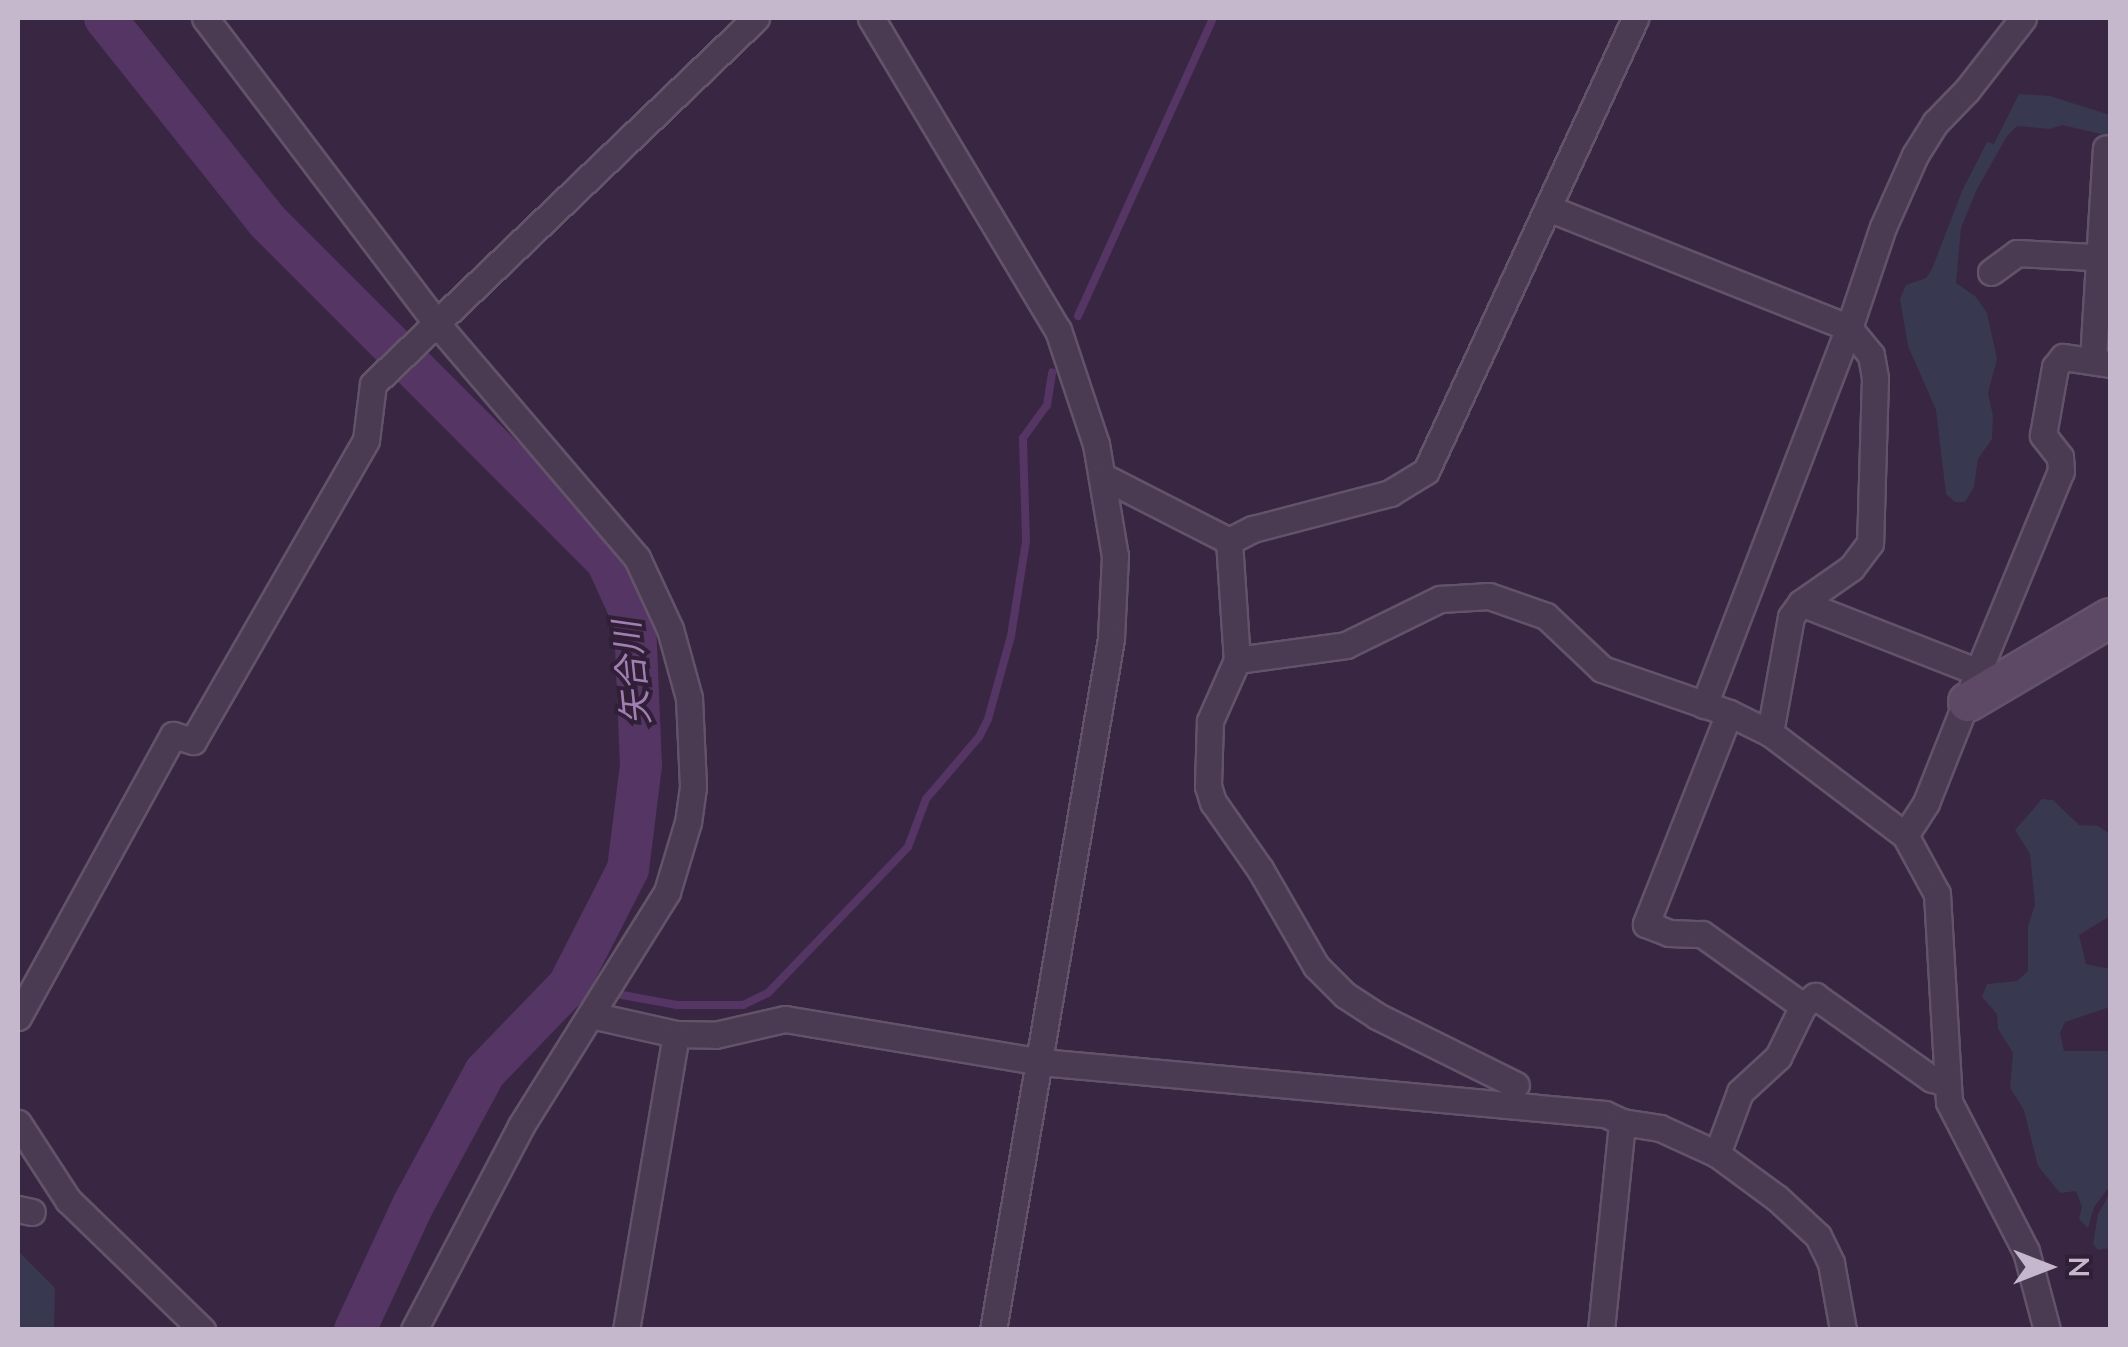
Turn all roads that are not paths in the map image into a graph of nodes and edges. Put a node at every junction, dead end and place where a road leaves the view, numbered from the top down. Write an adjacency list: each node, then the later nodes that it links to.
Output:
1 (205, 18): 11 (street)
2 (756, 18): 11 (street)
3 (871, 18): 13 (street)
4 (1635, 18): 7 (street)
5 (2023, 18): 10 (street)
6 (2106, 148): 8 (street)
7 (1548, 208): 10 (street); 14 (street)
8 (2105, 258): 9 (street); 12 (street)
9 (1991, 272)
10 (1849, 328): 15 (street); 19 (street)
11 (433, 330): 24 (street); 25 (street)
12 (2102, 362): 18 (street)
13 (1104, 477): 14 (street); 27 (street)
14 (1228, 541): 17 (street)
15 (1801, 603): 18 (street); 21 (street)
16 (2110, 618): 18 (street)
17 (1238, 660): 19 (street); 29 (street)
18 (1973, 687): 22 (street)
19 (1704, 704): 20 (street)
20 (1729, 714): 21 (street); 23 (street)
21 (1770, 734): 22 (street)
22 (1905, 835): 28 (street)
23 (1803, 1006): 28 (street); 32 (street)
24 (593, 1010): 26 (street); 34 (street)
25 (18, 1016)
26 (676, 1034): 27 (street); 35 (street)
27 (1042, 1062): 30 (street); 36 (street)
28 (1947, 1083): 39 (street)
29 (1516, 1085)
30 (1622, 1122): 32 (street); 37 (street)
31 (18, 1124): 33 (street)
32 (1717, 1154): 38 (street)
33 (202, 1330)
34 (414, 1330)
35 (626, 1330)
36 (993, 1330)
37 (1601, 1330)
38 (1844, 1330)
39 (2047, 1330)

